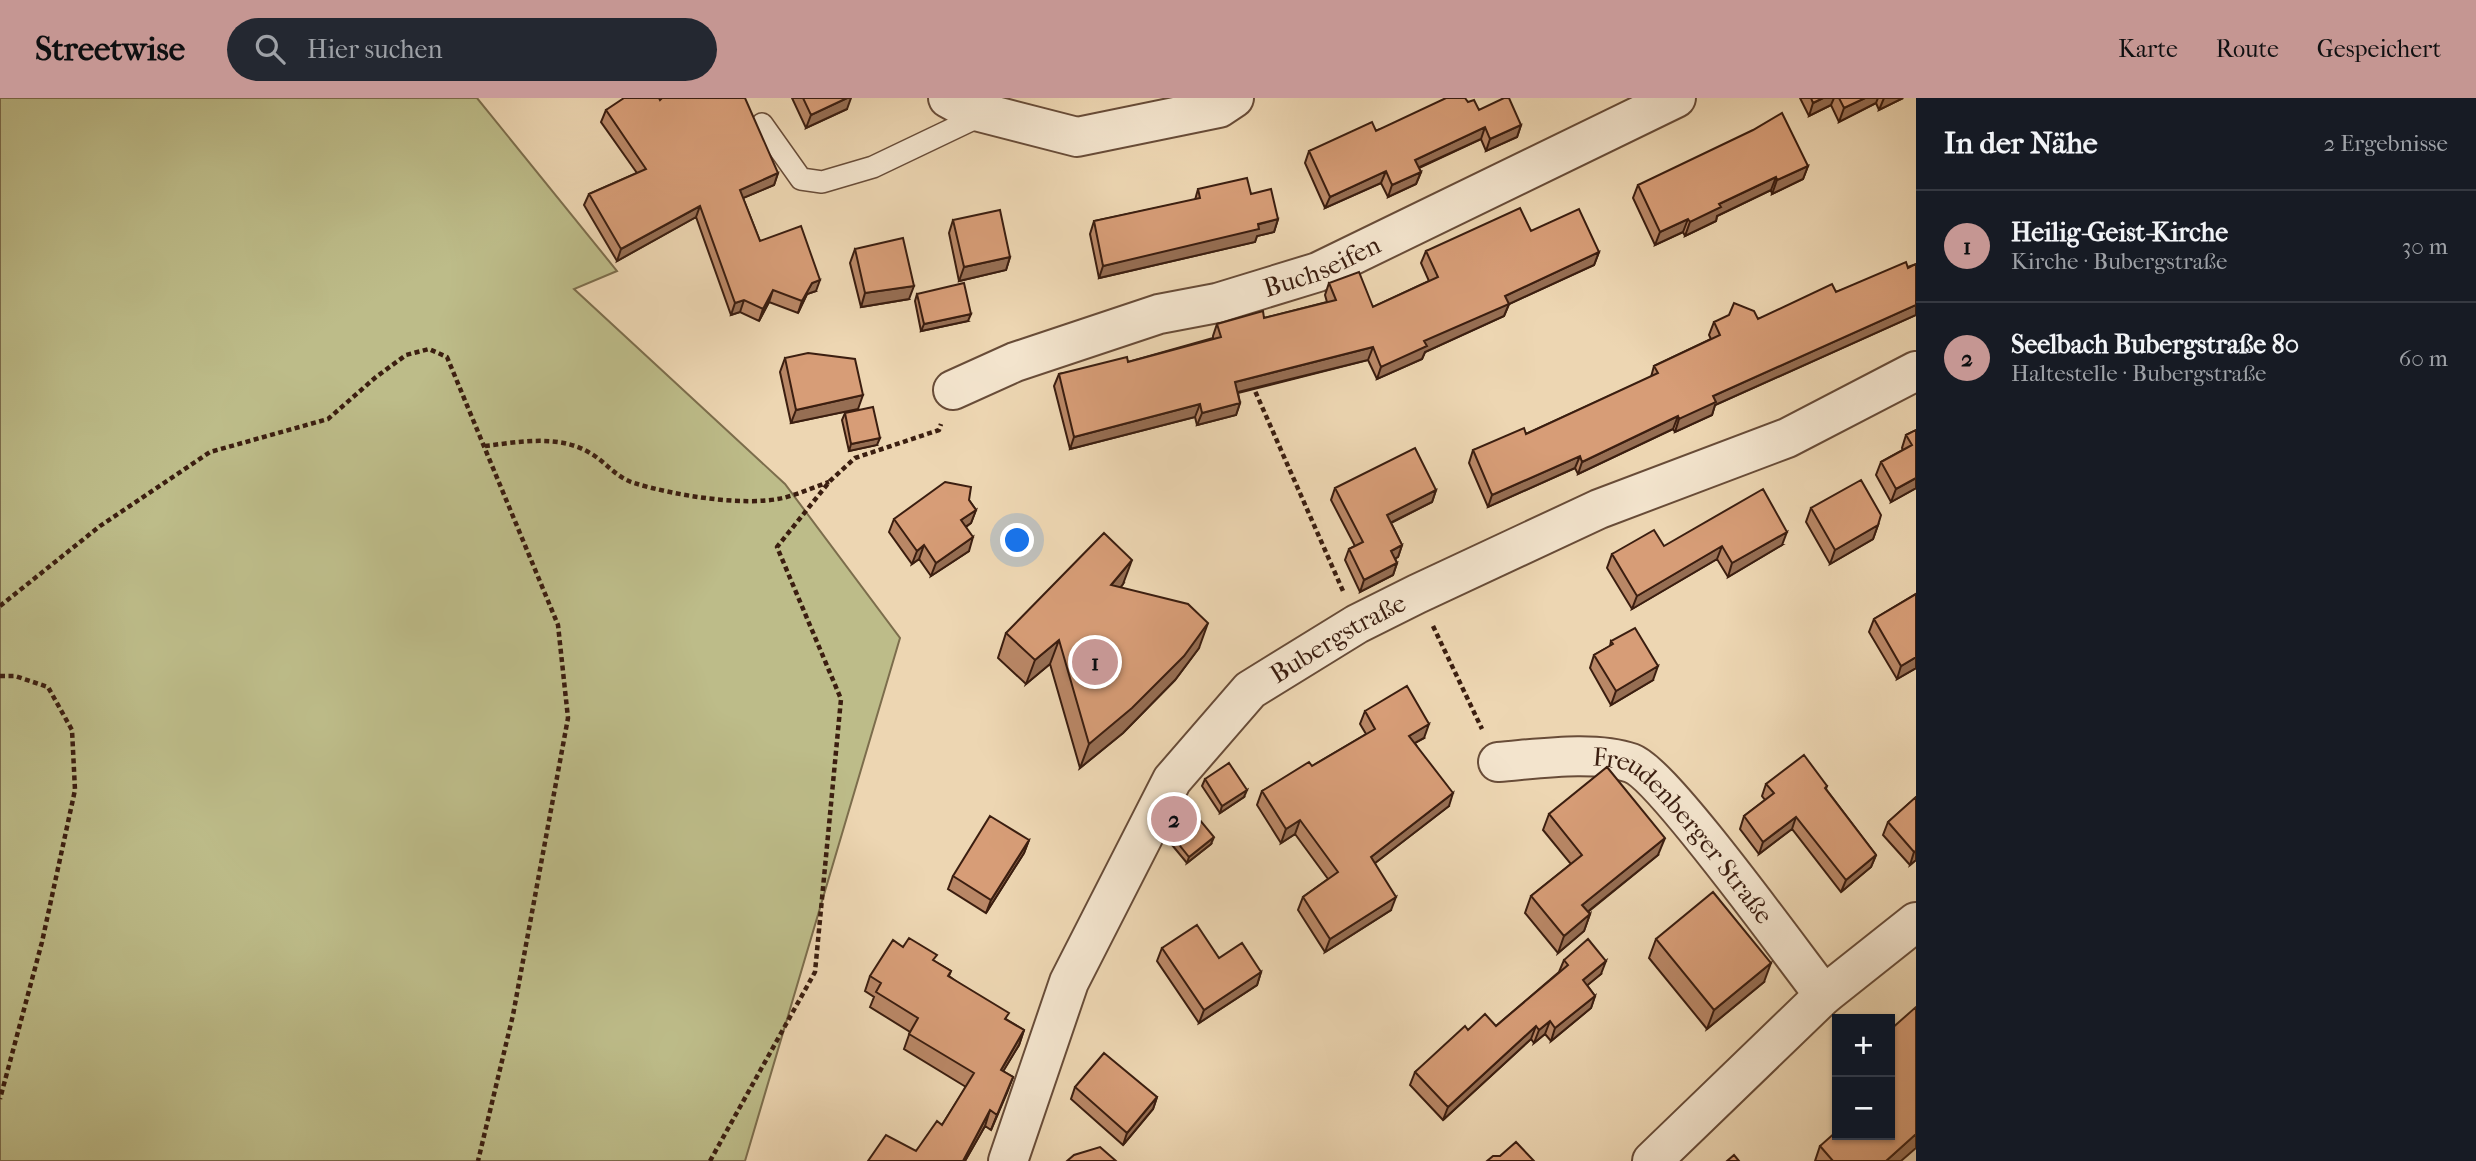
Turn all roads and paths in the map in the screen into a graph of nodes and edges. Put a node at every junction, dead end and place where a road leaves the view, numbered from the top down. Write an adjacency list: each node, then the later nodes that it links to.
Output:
1 (948, 98): 4 (street)
2 (1234, 98): 4 (street)
3 (1676, 98): 8 (street, Buchseifen)
4 (986, 114): 5 (lane)
5 (762, 124)
6 (1916, 371): 11 (street, Bubergstraße)
7 (1249, 377): 13 (path)
8 (953, 390): 10 (path)
9 (485, 446): 10 (path); 12 (path); 19 (path)
10 (830, 481): 20 (path)
11 (1417, 594): 13 (street, Bubergstraße); 15 (path)
12 (0, 606)
13 (1357, 624): 21 (street, Bubergstraße)
14 (0, 676): 18 (path)
15 (1498, 762): 17 (street, Freudenberger Straße)
16 (1916, 922): 17 (street)
17 (1824, 995): 22 (street)
18 (0, 1099)
19 (478, 1161)
20 (710, 1161)
21 (1009, 1161)
22 (1651, 1161)

